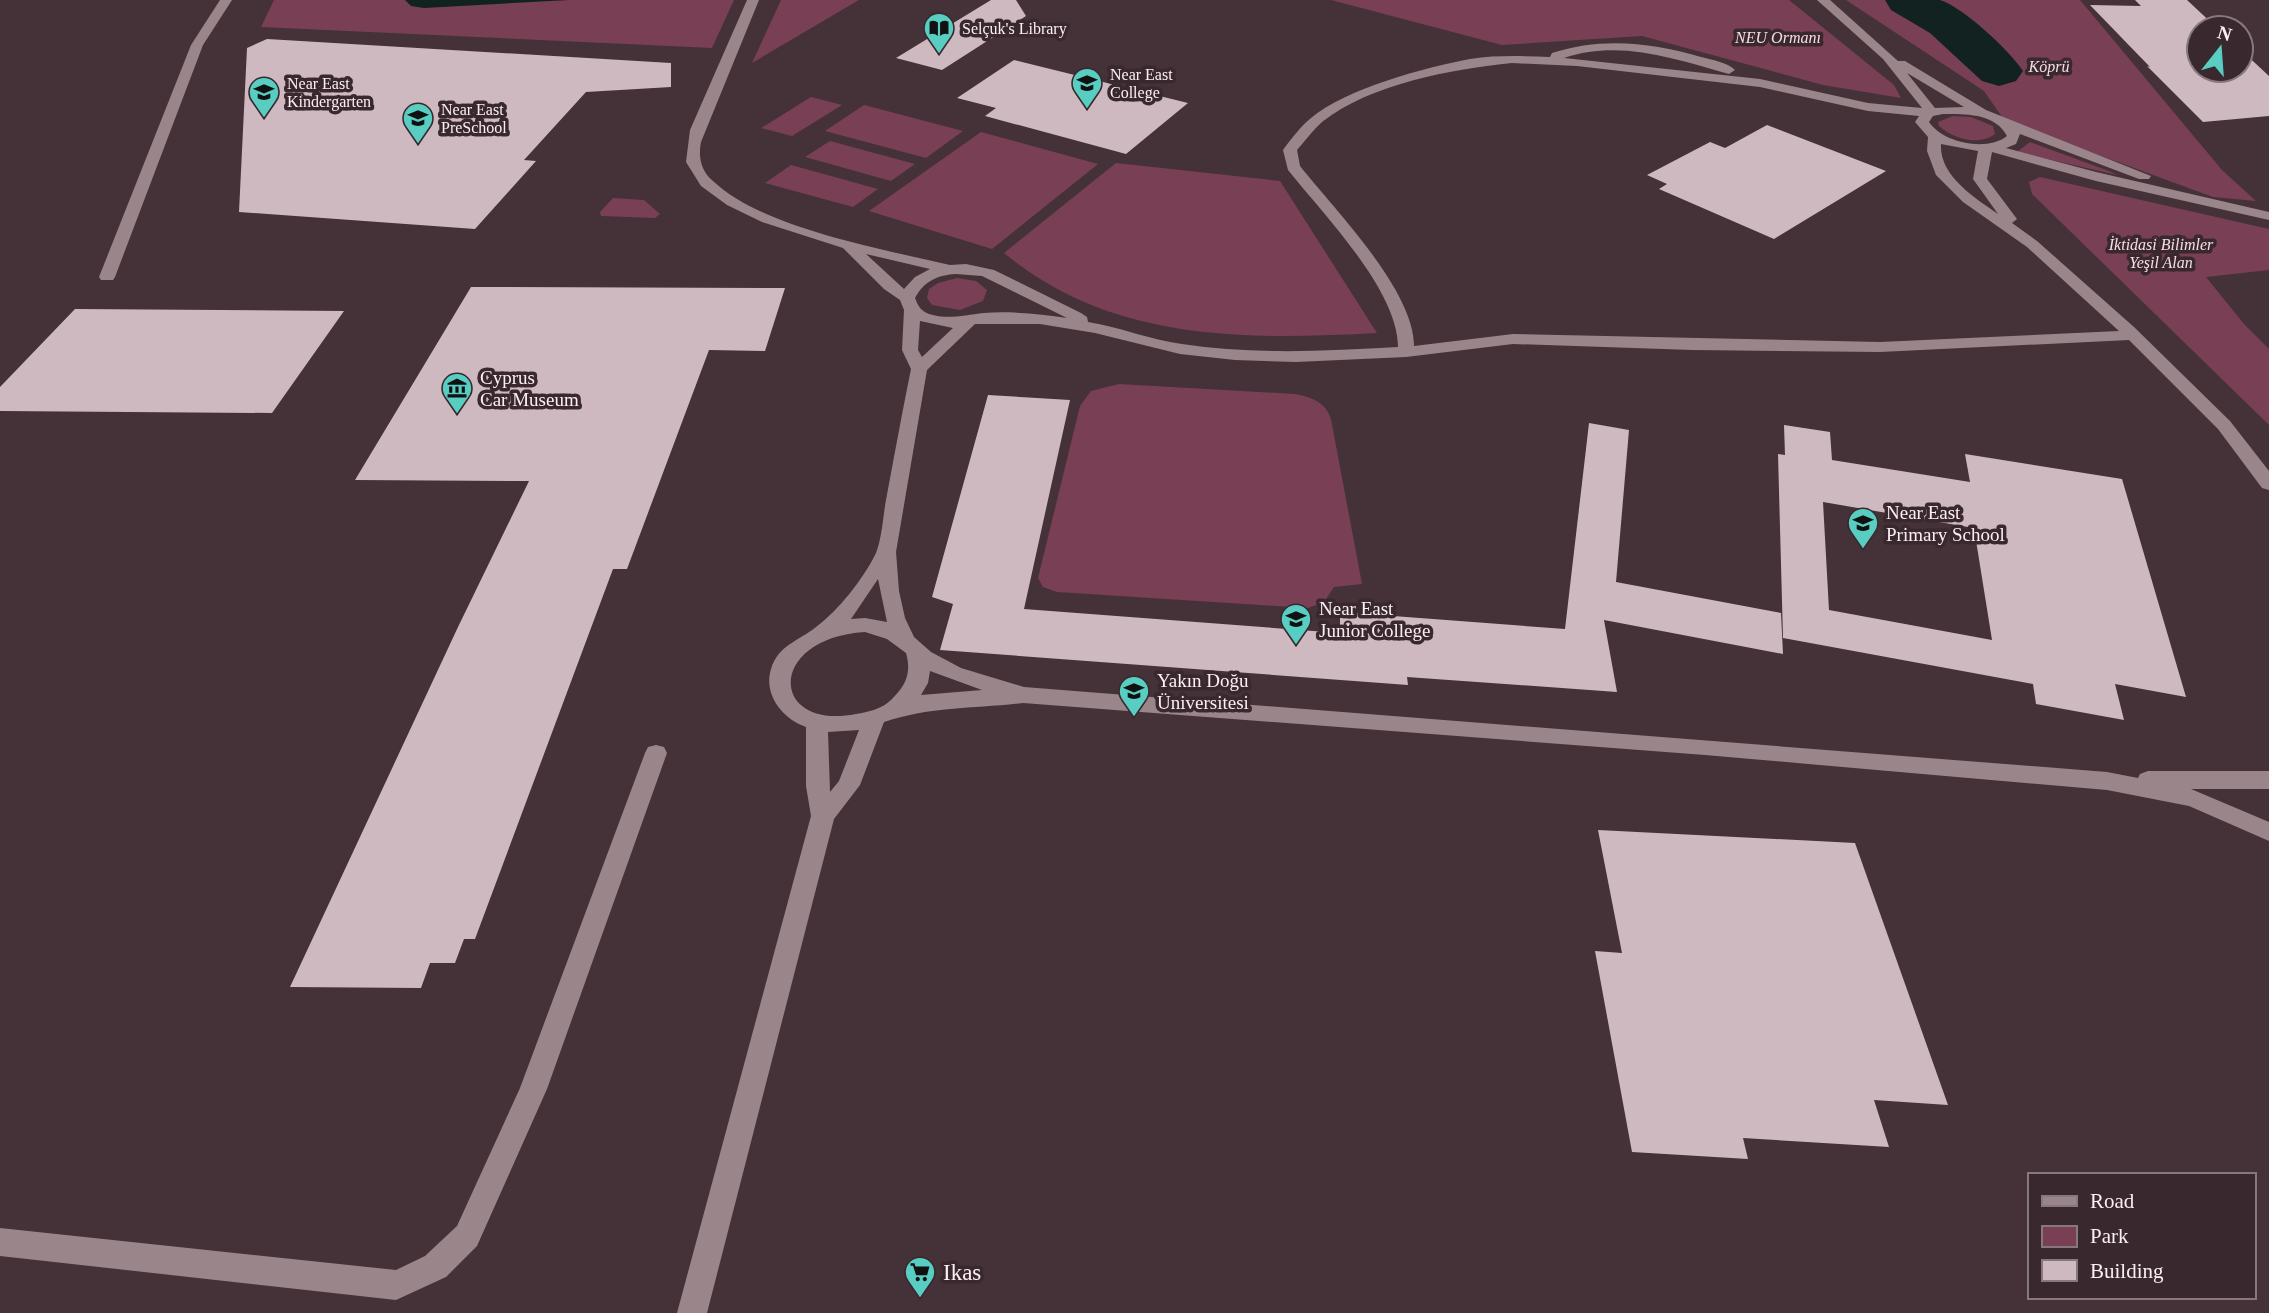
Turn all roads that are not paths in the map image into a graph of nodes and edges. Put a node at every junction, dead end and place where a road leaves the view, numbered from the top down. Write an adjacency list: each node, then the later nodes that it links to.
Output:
1 (226, 0): 18 (street)
2 (753, 0): 16 (street)
3 (1824, 0): 4 (street)
4 (1888, 56): 8 (street); 9 (street)
5 (1544, 61): 6 (street); 6 (street); 24 (street)
6 (1760, 83): 7 (street)
7 (1819, 98): 8 (street); 11 (street)
8 (1930, 113): 9 (street); 11 (street)
9 (1988, 116): 10 (street)
10 (2006, 124): 12 (street); 13 (street)
11 (1932, 134): 12 (street); 15 (street)
12 (1990, 148): 13 (street); 15 (street)
13 (2218, 203): 14 (street)
14 (2269, 216)
15 (2032, 244): 23 (street)
16 (849, 246): 17 (street); 20 (street)
17 (952, 270): 19 (street); 20 (street)
18 (107, 277)
19 (1003, 281): 21 (street); 22 (street)
20 (909, 304): 21 (street); 25 (street)
21 (976, 320): 22 (street); 25 (street)
22 (1095, 328): 24 (street)
23 (2132, 335): 24 (street); 26 (street)
24 (1406, 352)
25 (919, 369): 27 (street)
26 (2269, 484)
27 (886, 552): 28 (street); 29 (street)
28 (823, 631): 29 (street); 33 (street)
29 (909, 643): 30 (street); 31 (street)
30 (1023, 695): 31 (street); 36 (street)
31 (895, 709): 32 (street)
32 (874, 720): 33 (street); 37 (street)
33 (817, 723): 37 (street)
34 (656, 753): 39 (street)
35 (2269, 780): 36 (street)
36 (2107, 781): 38 (street)
37 (823, 816): 40 (street)
38 (2269, 832)
39 (0, 1242)
40 (692, 1313)

